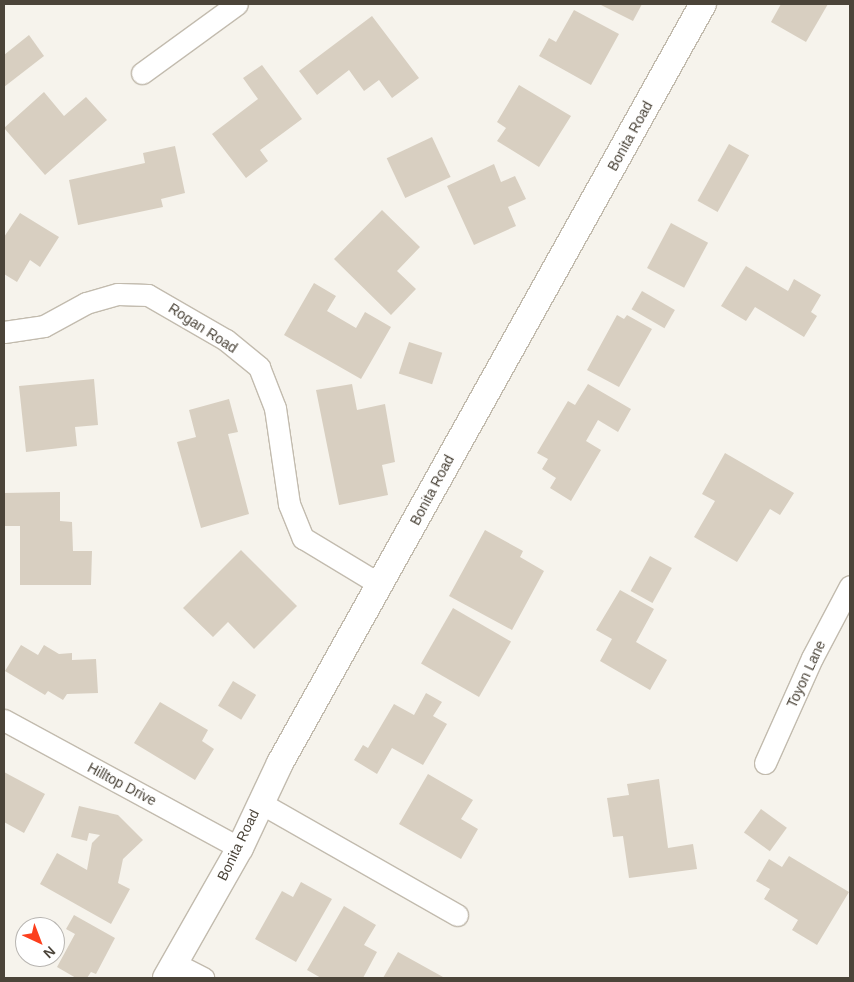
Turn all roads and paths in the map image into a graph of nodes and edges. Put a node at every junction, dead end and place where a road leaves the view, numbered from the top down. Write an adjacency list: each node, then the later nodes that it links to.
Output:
1 (238, 4): 3 (street)
2 (703, 4): 5 (street, Bonita Road)
3 (142, 73)
4 (4, 332): 5 (street, Rogan Road)
5 (381, 585): 9 (street, Bonita Road)
6 (850, 586): 8 (street, Toyon Lane)
7 (4, 720): 10 (street, Hilltop Drive)
8 (765, 763)
9 (259, 802): 10 (street, Bonita Road); 11 (street)
10 (240, 848): 12 (street, Bonita Road)
11 (457, 915)
12 (170, 971): 13 (street)
13 (202, 978)

